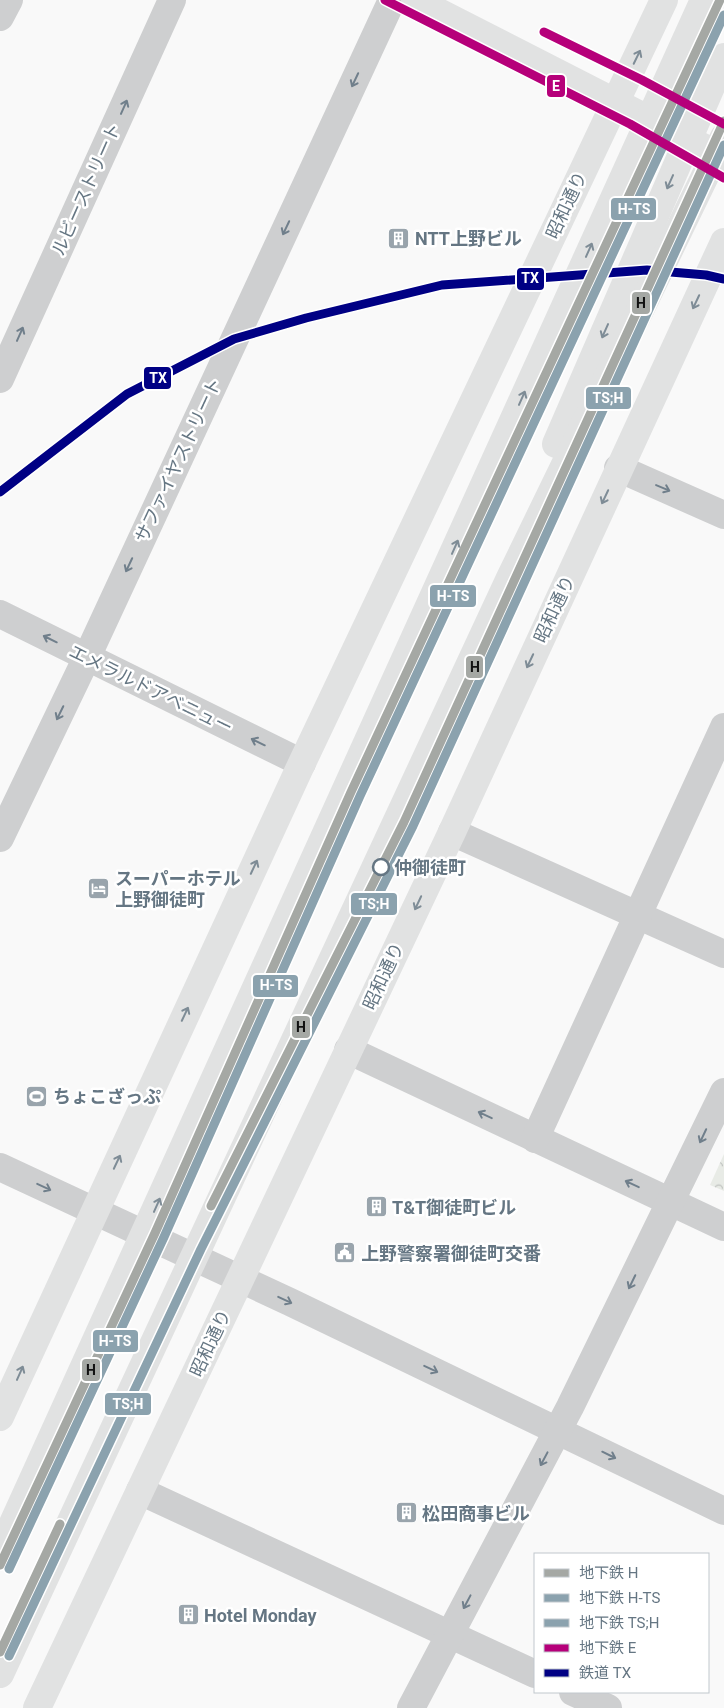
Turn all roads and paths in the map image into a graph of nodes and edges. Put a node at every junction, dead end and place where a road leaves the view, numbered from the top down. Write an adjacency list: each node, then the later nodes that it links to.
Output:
1 (9, 0): 7 (street)
2 (172, 0): 13 (street, ルビーストリート, one-way to 2)
3 (392, 0): 18 (street, サファイヤストリート, one-way to 18)
4 (415, 0): 9 (main road)
5 (664, 0): 9 (main road, 昭和通り, one-way to 5)
6 (704, 0): 37 (main road, one-way to 6)
7 (0, 17)
8 (724, 57): 16 (main road, one-way to 16)
9 (615, 101): 11 (main road); 20 (main road, 昭和通り)
10 (724, 137): 16 (main road)
11 (724, 158)
12 (724, 242): 14 (main road, 昭和通り, one-way to 14)
13 (0, 379)
14 (618, 468): 15 (street, one-way to 15); 21 (main road, 昭和通り, one-way to 21)
15 (724, 515)
16 (510, 578): 39 (main road)
17 (0, 614): 18 (street, エメラルドアベニュー, one-way to 17)
18 (87, 657): 20 (street, エメラルドアベニュー, one-way to 18); 22 (street, サファイヤストリート, one-way to 22)
19 (724, 727): 23 (street)
20 (302, 763): 30 (main road, 昭和通り, one-way to 20)
21 (452, 832): 23 (street); 25 (main road, 昭和通り, one-way to 25)
22 (0, 838)
23 (637, 915): 24 (street); 27 (street)
24 (724, 954)
25 (348, 1050): 27 (street, one-way to 25); 32 (main road, 昭和通り)
26 (724, 1092): 29 (street, one-way to 29)
27 (535, 1139): 29 (street, one-way to 27)
28 (0, 1167): 30 (street, one-way to 30)
29 (672, 1203): 31 (street); 34 (street, one-way to 34)
30 (94, 1210): 32 (street); 33 (main road, 昭和通り, one-way to 30)
31 (724, 1227)
32 (240, 1279): 34 (street, one-way to 34); 35 (main road, 昭和通り)
33 (0, 1417)
34 (558, 1430): 36 (street, one-way to 36); 38 (street, one-way to 38)
35 (140, 1492): 38 (street); 42 (main road, 昭和通り)
36 (724, 1511)
37 (0, 1552)
38 (450, 1635): 40 (street); 43 (street)
39 (0, 1674)
40 (534, 1674)
41 (575, 1693): 44 (street)
42 (37, 1708)
43 (411, 1708)
44 (608, 1708)

